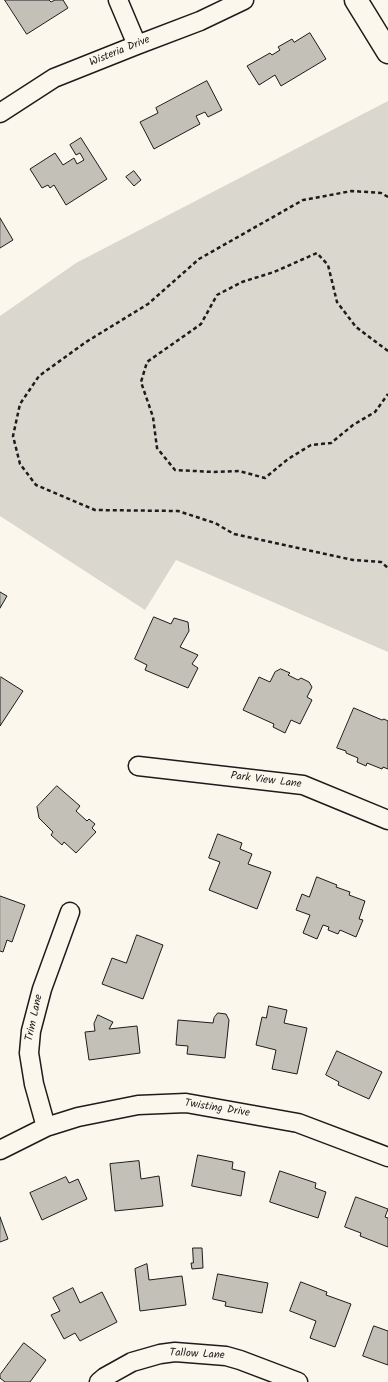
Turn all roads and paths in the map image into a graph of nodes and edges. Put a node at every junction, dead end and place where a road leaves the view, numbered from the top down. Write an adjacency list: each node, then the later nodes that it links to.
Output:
1 (118, 0): 4 (street)
2 (244, 0): 4 (street, Wisteria Drive)
3 (356, 0): 5 (street)
4 (137, 44): 6 (street, Wisteria Drive)
5 (388, 52)
6 (0, 113)
7 (388, 197): 10 (path)
8 (388, 351): 9 (path)
9 (388, 394)
10 (388, 568)
11 (138, 766): 12 (street, Park View Lane)
12 (388, 820)
13 (70, 912): 14 (street, Trim Lane)
14 (46, 1127): 15 (street, Twisting Drive); 16 (street, Twisting Drive)
15 (0, 1150)
16 (388, 1157)
17 (99, 1382): 18 (street, Tallow Lane)
18 (298, 1382)

